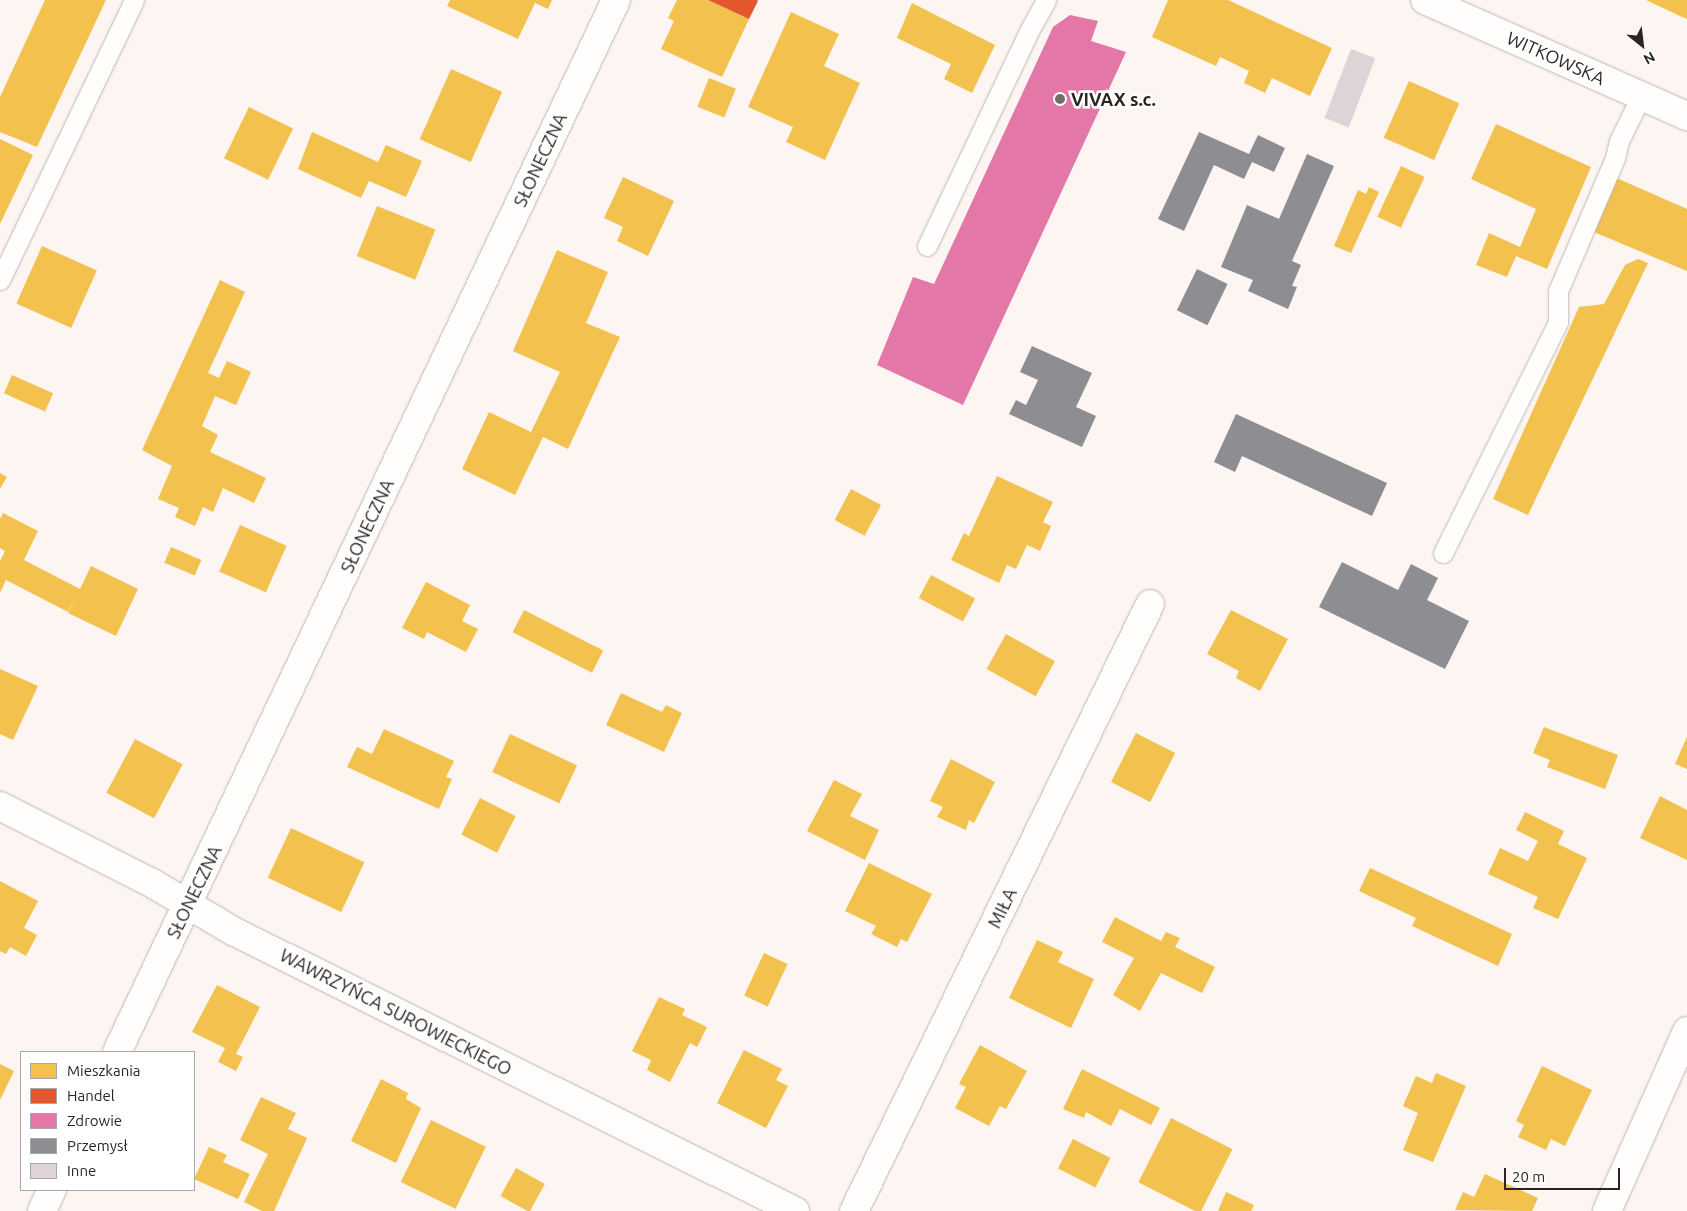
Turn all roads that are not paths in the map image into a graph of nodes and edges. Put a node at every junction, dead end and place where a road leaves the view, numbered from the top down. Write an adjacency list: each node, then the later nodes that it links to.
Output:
1 (134, 0): 8 (lane)
2 (616, 0): 12 (street, SŁONECZNA)
3 (1046, 0): 7 (lane)
4 (1425, 0): 5 (street, WITKOWSKA)
5 (1642, 96): 6 (street, WITKOWSKA); 9 (lane)
6 (1687, 116)
7 (927, 246)
8 (0, 280)
9 (1444, 553)
10 (1150, 604): 18 (street, MIŁA)
11 (0, 806): 12 (street, WAWRZYŃCA SUROWIECKIEGO)
12 (188, 904): 14 (street, SŁONECZNA); 17 (street, WAWRZYŃCA SUROWIECKIEGO)
13 (1687, 1031): 19 (street)
14 (117, 1051)
15 (52, 1191): 16 (street)
16 (42, 1211)
17 (796, 1211)
18 (854, 1211)
19 (1607, 1211)

